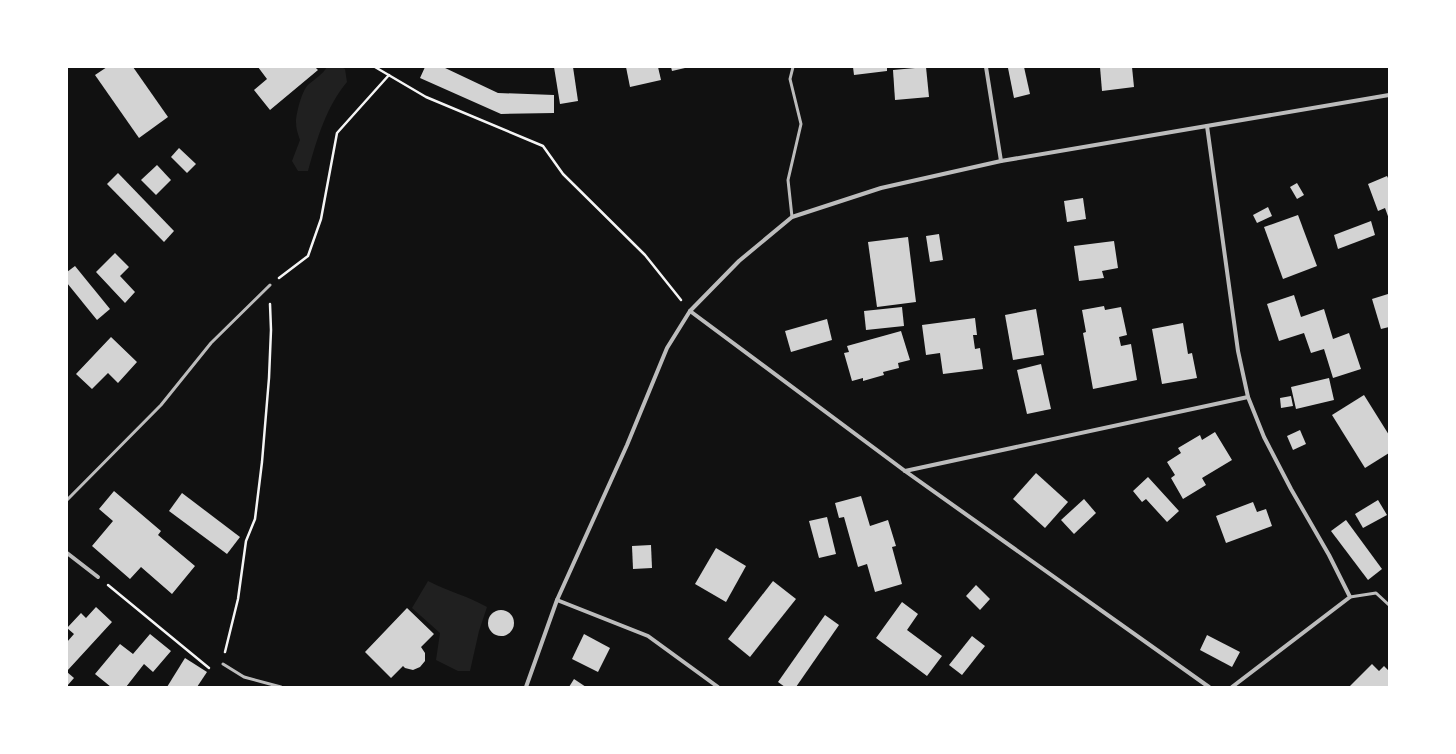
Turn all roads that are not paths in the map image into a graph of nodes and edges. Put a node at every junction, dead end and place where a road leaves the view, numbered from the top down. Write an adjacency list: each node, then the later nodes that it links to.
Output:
1 (793, 67): 6 (lane)
2 (986, 67): 5 (street)
3 (1389, 95): 4 (street)
4 (1207, 126): 5 (street); 9 (street)
5 (1001, 161): 6 (street)
6 (792, 217): 8 (street)
7 (270, 285): 11 (lane)
8 (690, 311): 10 (street); 15 (street)
9 (1248, 397): 10 (street); 14 (street)
10 (904, 471): 21 (street)
11 (67, 500)
12 (67, 553): 13 (street)
13 (98, 577)
14 (1350, 597): 16 (lane); 22 (street)
15 (557, 600): 19 (street); 20 (street)
16 (1389, 605)
17 (223, 664): 18 (lane)
18 (281, 687)
19 (526, 687)
20 (718, 687)
21 (1209, 687)
22 (1232, 687)

